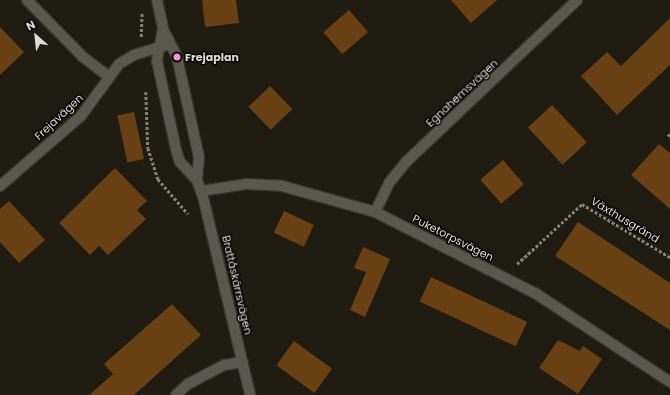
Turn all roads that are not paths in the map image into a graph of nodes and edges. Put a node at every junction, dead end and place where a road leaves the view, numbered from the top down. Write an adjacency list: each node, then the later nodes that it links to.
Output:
1 (27, 0): 7 (street)
2 (157, 0): 4 (street, Brattåskärrsvägen)
3 (577, 0): 11 (street, Egnahemsvägen)
4 (162, 29): 5 (street, Brattåskärrsvägen); 6 (street, Brattåskärrsvägen)
5 (170, 44): 6 (street, Frejavägen); 8 (street, Brattåskärrsvägen)
6 (158, 47): 7 (street, Frejavägen); 8 (street, Brattåskärrsvägen)
7 (108, 76): 9 (street, Frejavägen)
8 (197, 180): 10 (street, Brattåskärrsvägen)
9 (0, 186)
10 (201, 191): 11 (street, Puketorpsvägen); 12 (street, Brattåskärrsvägen)
11 (375, 212): 13 (street, Puketorpsvägen)
12 (243, 362): 14 (street); 15 (street, Brattåskärrsvägen)
13 (670, 382)
14 (176, 395)
15 (250, 395)

